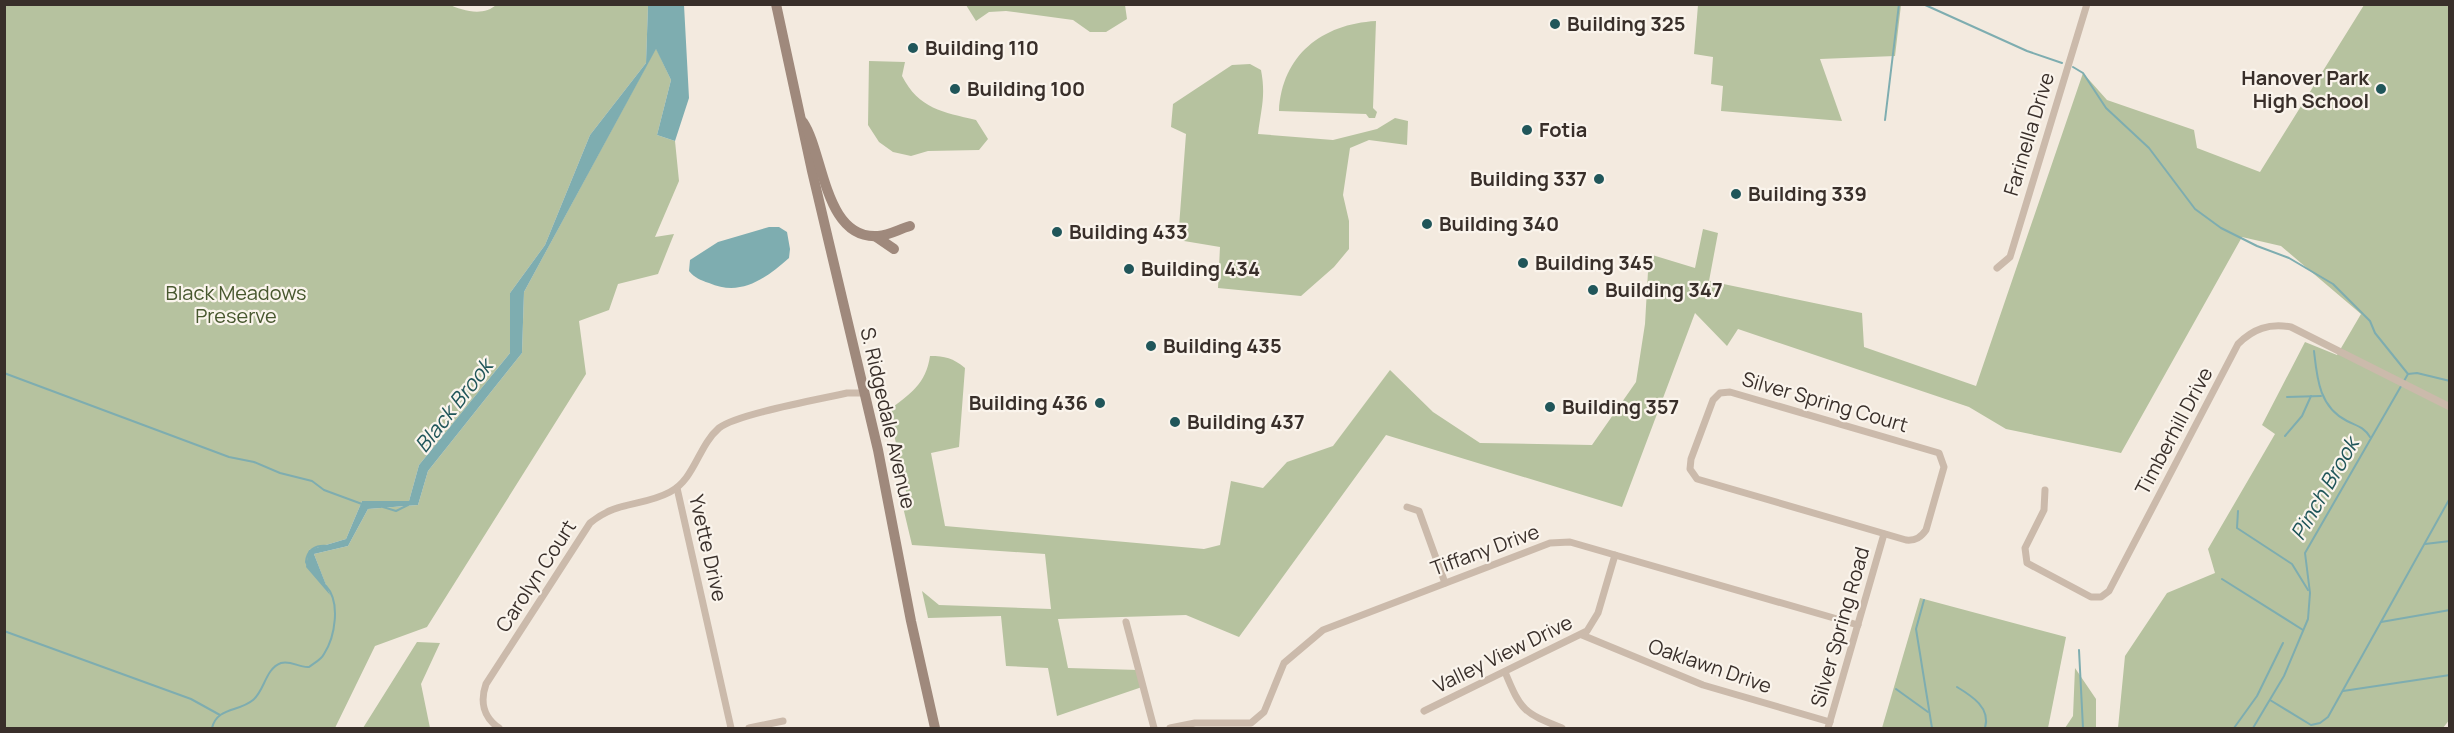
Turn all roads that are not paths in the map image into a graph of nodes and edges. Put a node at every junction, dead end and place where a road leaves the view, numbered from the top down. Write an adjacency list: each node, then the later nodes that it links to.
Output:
1 (776, 4): 3 (main road, S. Ridgedale Avenue)
2 (2087, 4): 7 (street, Farinella Drive)
3 (800, 117): 5 (main road); 8 (main road, S. Ridgedale Avenue)
4 (910, 226): 5 (main road)
5 (876, 236): 6 (main road)
6 (894, 249)
7 (1997, 268)
8 (864, 393): 10 (street, Yvette Drive); 26 (main road, S. Ridgedale Avenue)
9 (2450, 407): 11 (street, Timberhill Drive)
10 (677, 488): 23 (street, Carolyn Court); 24 (street, Yvette Drive)
11 (2045, 490)
12 (1407, 507): 15 (street)
13 (1884, 534): 13 (street, Silver Spring Court); 17 (street, Silver Spring Road)
14 (1615, 555): 15 (street, Tiffany Drive); 17 (street, Tiffany Drive); 18 (street, Valley View Drive)
15 (1445, 583): 28 (street, Tiffany Drive)
16 (1126, 622): 27 (street)
17 (1858, 625): 22 (street, Silver Spring Road)
18 (1582, 635): 19 (street, Valley View Drive); 22 (street, Oaklawn Drive)
19 (1505, 672): 20 (street, Valley View Drive); 29 (street)
20 (1424, 711)
21 (783, 721): 25 (street)
22 (1829, 725)
23 (499, 729)
24 (731, 729)
25 (749, 729)
26 (935, 729)
27 (1154, 729)
28 (1170, 729)
29 (1562, 729)

